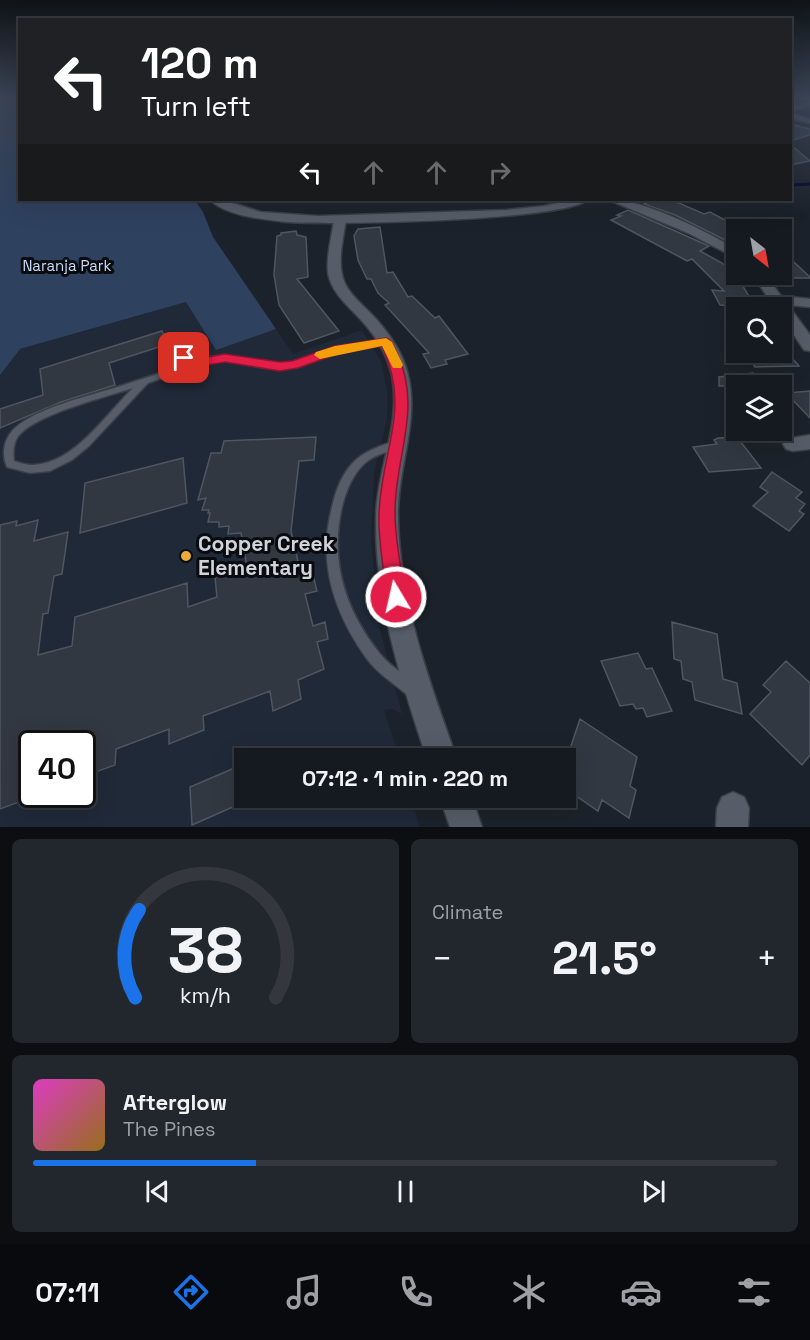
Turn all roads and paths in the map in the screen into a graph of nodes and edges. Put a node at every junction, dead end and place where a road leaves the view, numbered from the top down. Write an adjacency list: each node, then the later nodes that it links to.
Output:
1 (217, 201): 4 (street)
2 (578, 201): 4 (street)
3 (617, 201): 5 (street)
4 (340, 219): 9 (street)
5 (726, 248)
6 (792, 301): 7 (street)
7 (810, 303)
8 (792, 323): 11 (street)
9 (386, 342): 12 (lane); 14 (street)
10 (179, 345): 12 (lane)
11 (810, 346)
12 (202, 362): 13 (lane)
13 (145, 381): 13 (lane)
14 (395, 444): 15 (street); 15 (lane)
15 (421, 698): 16 (street)
16 (438, 748)
17 (459, 808): 18 (street)
18 (466, 827)

